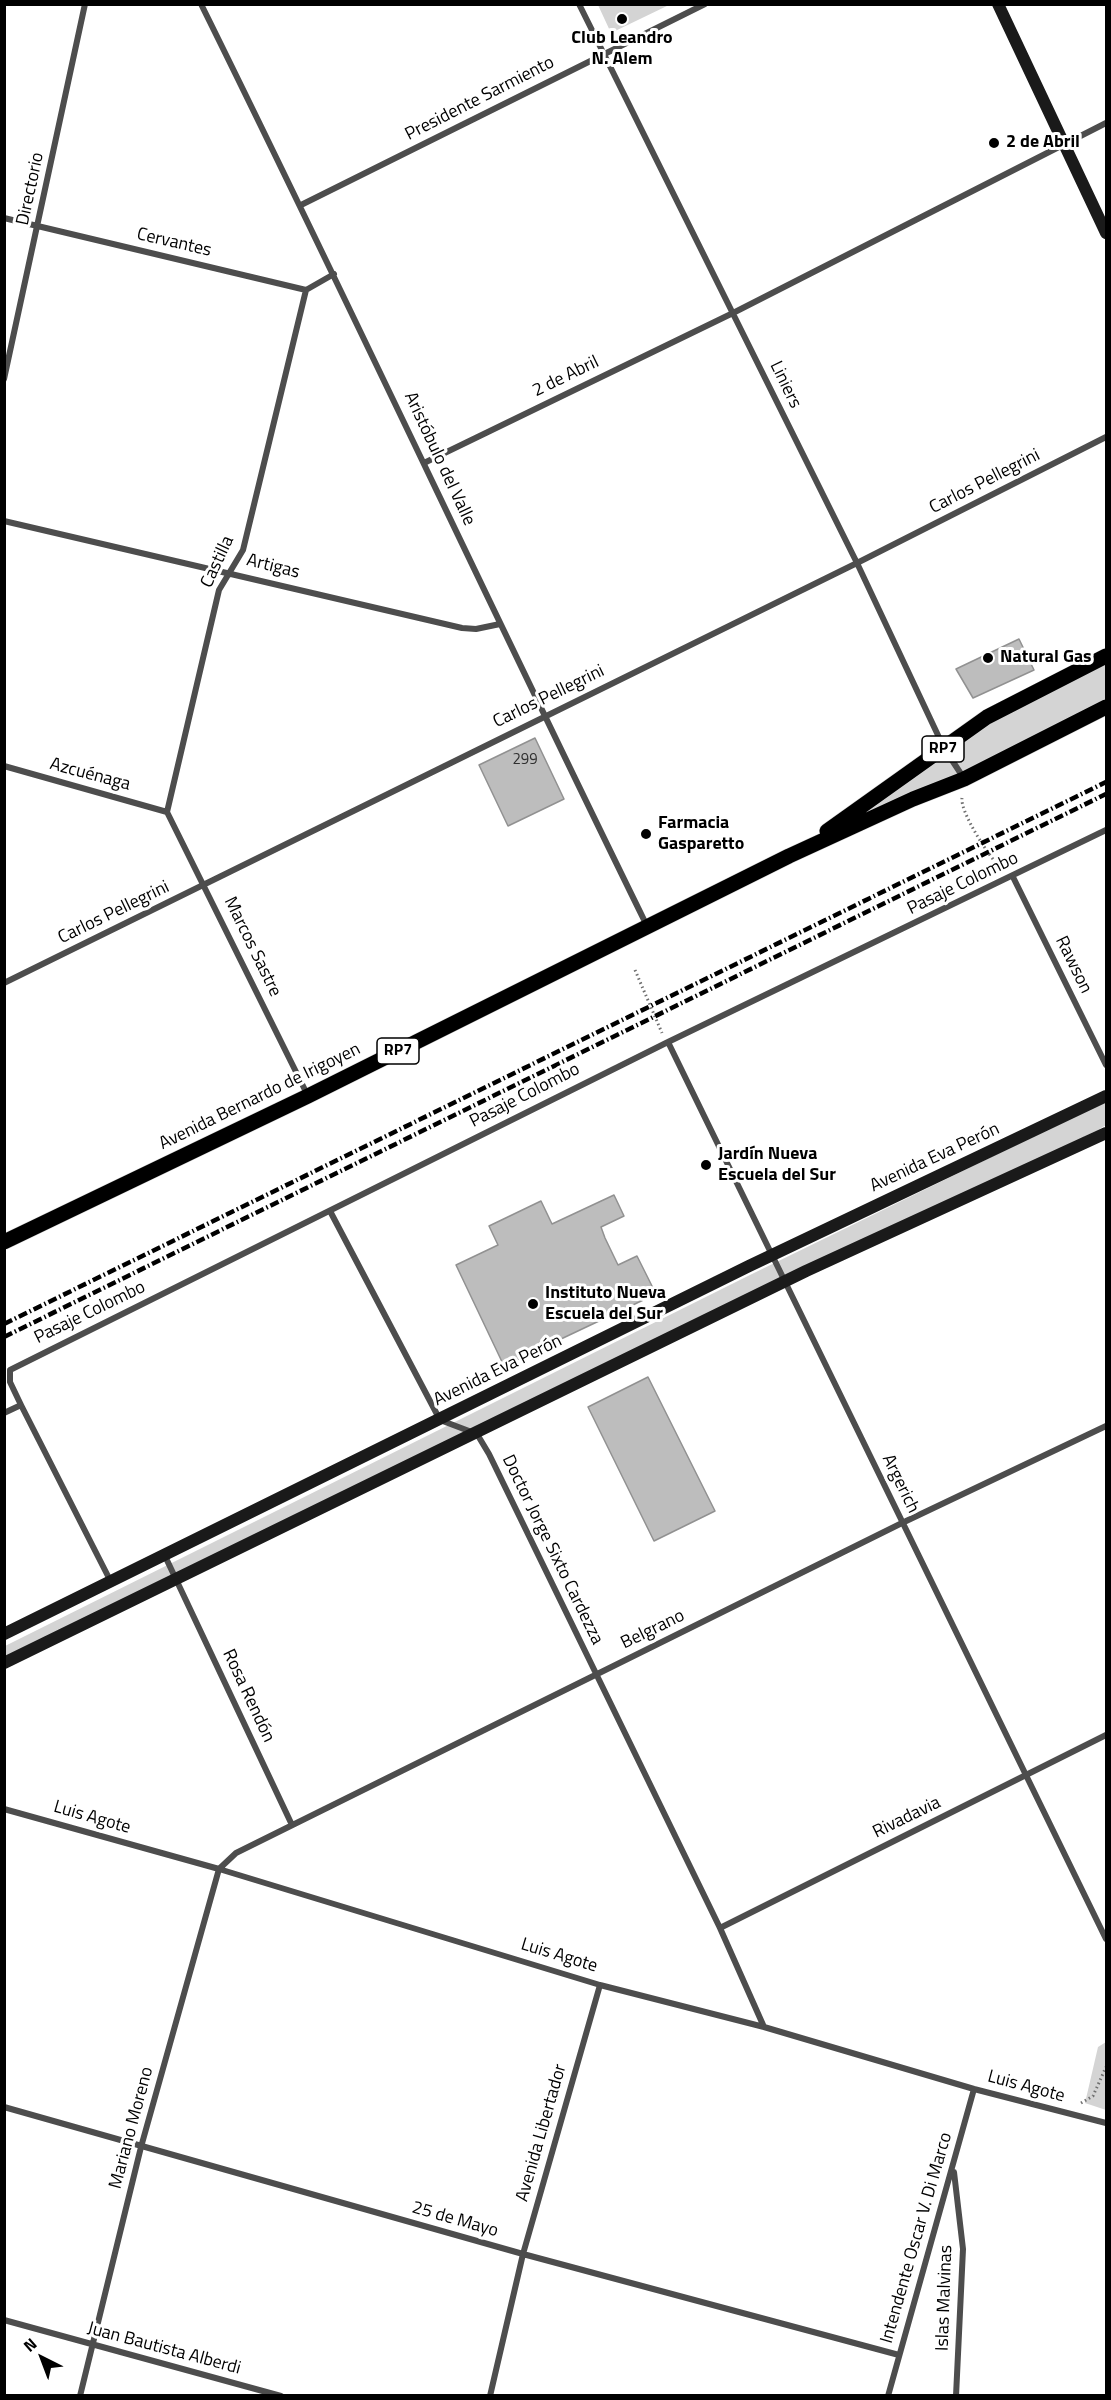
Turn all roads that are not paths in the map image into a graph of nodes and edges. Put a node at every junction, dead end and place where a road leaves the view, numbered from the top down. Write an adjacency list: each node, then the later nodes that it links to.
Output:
1 (85, 4): 11 (street, Directorio)
2 (201, 4): 9 (street, Aristóbulo del Valle)
3 (579, 4): 6 (street, Liniers)
4 (705, 4): 6 (street, Presidente Sarmiento)
5 (998, 4): 8 (street)
6 (603, 54): 9 (street, Presidente Sarmiento); 15 (street, Liniers)
7 (1107, 123): 8 (street, 2 de Abril)
8 (1064, 144): 12 (street); 15 (street, 2 de Abril)
9 (301, 205): 13 (street, Aristóbulo del Valle)
10 (4, 218): 11 (street, Cervantes)
11 (38, 226): 14 (street, Cervantes); 16 (street, Directorio)
12 (1107, 233)
13 (334, 274): 14 (street); 18 (street, Aristóbulo del Valle)
14 (306, 290): 21 (street, Castilla)
15 (733, 313): 18 (street, 2 de Abril); 20 (street, Liniers)
16 (4, 380)
17 (1107, 437): 20 (street, Carlos Pellegrini)
18 (424, 463): 22 (street, Aristóbulo del Valle)
19 (4, 521): 21 (street, Artigas)
20 (857, 564): 25 (street, Carlos Pellegrini); 26 (street, Liniers)
21 (231, 572): 22 (street, Artigas); 29 (street, Castilla)
22 (500, 624): 25 (street, Aristóbulo del Valle)
23 (1107, 656): 26 (main road, RP7)
24 (1107, 707): 28 (main road, RP7)
25 (543, 716): 33 (street, Carlos Pellegrini); 34 (street, Aristóbulo del Valle)
26 (944, 748): 28 (street, Liniers); 31 (main road, RP7)
27 (4, 766): 29 (street, Azcuénaga)
28 (964, 779): 31 (main road, RP7)
29 (167, 812): 33 (street, Marcos Sastre)
30 (1107, 830): 32 (street, Pasaje Colombo)
31 (789, 856): 34 (main road, Avenida Bernardo de Irigoyen / RP7)
32 (1013, 877): 36 (street, Pasaje Colombo); 37 (street, Rawson)
33 (204, 885): 35 (street, Carlos Pellegrini); 38 (street, Marcos Sastre)
34 (648, 928): 38 (main road, Avenida Bernardo de Irigoyen / RP7)
35 (4, 983)
36 (668, 1042): 41 (street, Pasaje Colombo); 43 (street, Argerich)
37 (1107, 1065)
38 (308, 1096): 42 (main road, Avenida Bernardo de Irigoyen / RP7)
39 (1107, 1096): 43 (street, Avenida Eva Perón)
40 (1107, 1133): 44 (street)
41 (330, 1211): 45 (street, Pasaje Colombo); 47 (street)
42 (4, 1242)
43 (771, 1256): 44 (street, Argerich); 47 (street, Avenida Eva Perón)
44 (784, 1282): 49 (street); 50 (street, Argerich)
45 (21, 1405): 46 (street); 53 (street)
46 (4, 1413)
47 (440, 1419): 49 (street); 51 (street, Avenida Eva Perón)
48 (1107, 1426): 50 (street, Belgrano)
49 (477, 1434): 52 (street); 56 (street, Doctor Jorge Sixto Cardezza)
50 (902, 1523): 56 (street, Belgrano); 58 (street, Argerich)
51 (165, 1556): 52 (street, Rosa Rendón); 53 (street, Avenida Eva Perón)
52 (176, 1579): 55 (street); 60 (street, Rosa Rendón)
53 (111, 1582): 54 (street, Avenida Eva Perón)
54 (4, 1634)
55 (4, 1663)
56 (597, 1674): 60 (street, Belgrano); 62 (street, Doctor Jorge Sixto Cardezza)
57 (1107, 1735): 58 (street, Rivadavia)
58 (1026, 1775): 62 (street, Rivadavia); 63 (street, Argerich)
59 (4, 1809): 61 (street, Luis Agote)
60 (292, 1825): 61 (street, Belgrano)
61 (219, 1869): 64 (street, Luis Agote); 69 (street, Mariano Moreno)
62 (720, 1928): 65 (street, Doctor Jorge Sixto Cardezza)
63 (1107, 1939)
64 (600, 1984): 65 (street, Luis Agote); 71 (street, Avenida Libertador)
65 (764, 2027): 66 (street, Luis Agote)
66 (974, 2089): 68 (street, Luis Agote); 70 (street, Intendente Oscar V. Di Marco)
67 (4, 2107): 69 (street, 25 de Mayo)
68 (1107, 2123)
69 (141, 2147): 71 (street, 25 de Mayo); 73 (street, Mariano Moreno)
70 (953, 2167): 74 (street, Intendente Oscar V. Di Marco); 79 (street, Islas Malvinas)
71 (523, 2254): 74 (street, 25 de Mayo); 77 (street, Avenida Libertador)
72 (4, 2320): 73 (street, Juan Bautista Alberdi)
73 (93, 2346): 75 (street, Mariano Moreno); 76 (street, Juan Bautista Alberdi)
74 (899, 2355): 78 (street, Intendente Oscar V. Di Marco)
75 (80, 2396)
76 (281, 2396)
77 (490, 2396)
78 (888, 2396)
79 (956, 2396)

